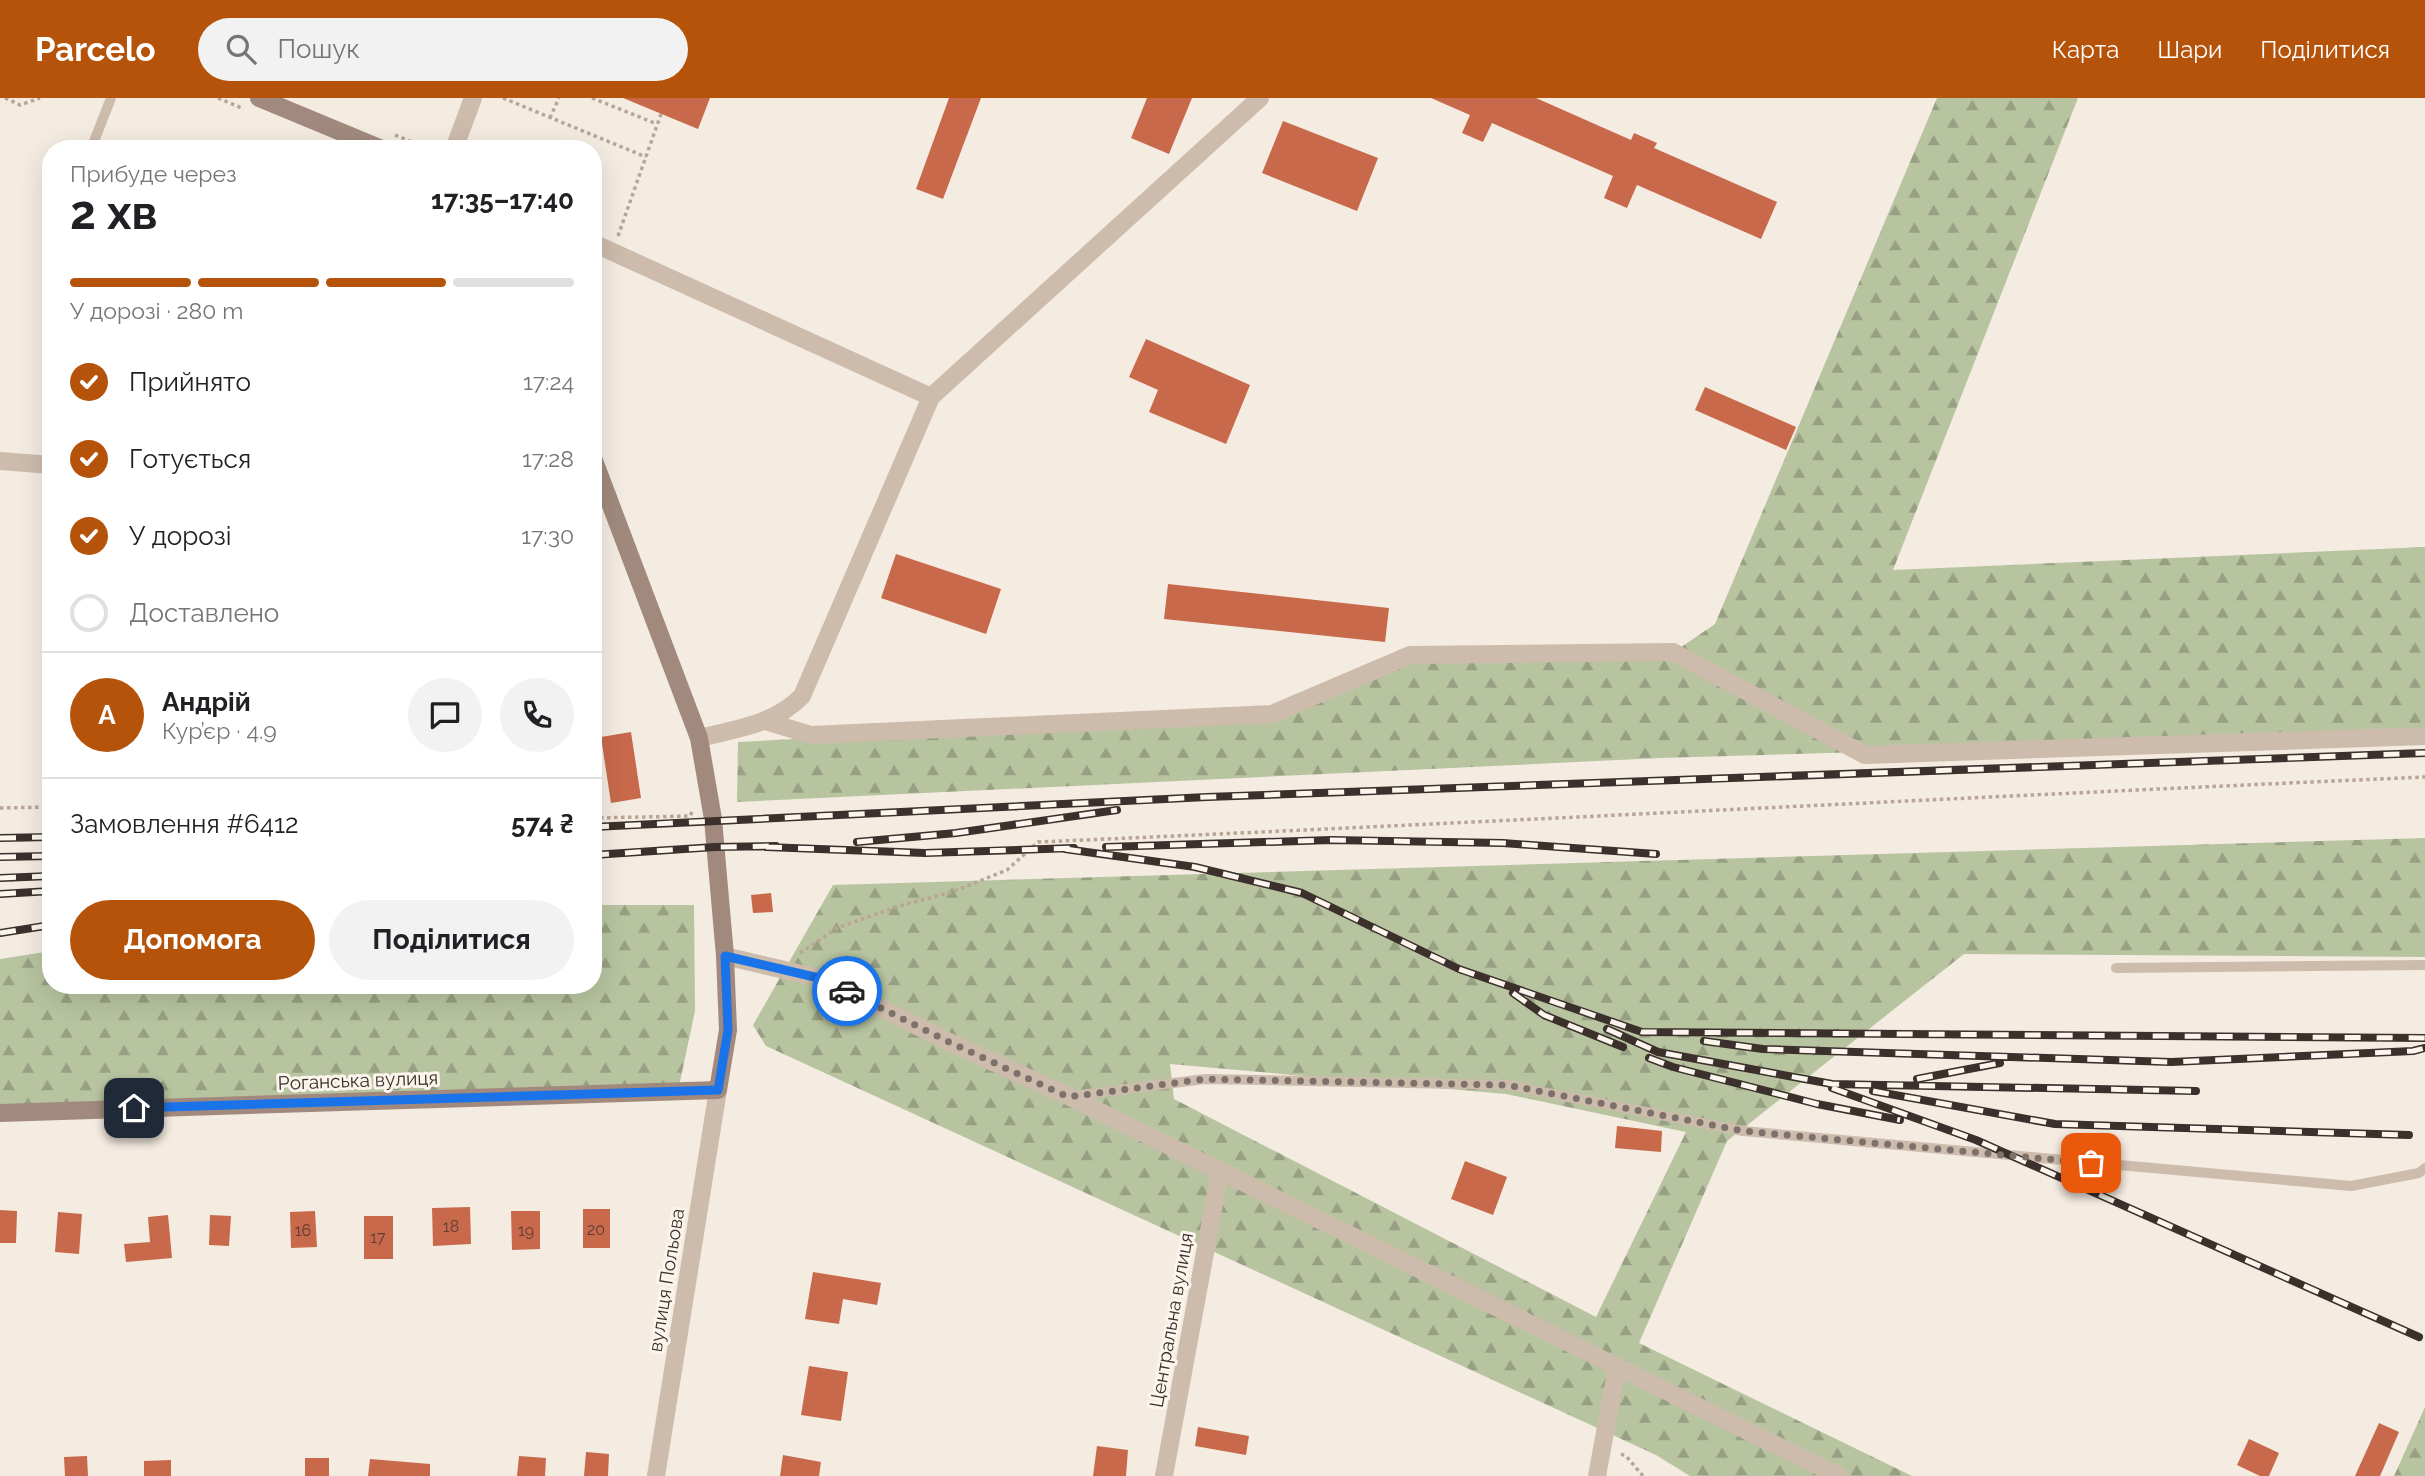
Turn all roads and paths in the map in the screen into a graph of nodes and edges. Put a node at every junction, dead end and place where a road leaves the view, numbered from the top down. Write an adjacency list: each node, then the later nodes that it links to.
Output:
1 (5, 98): 2 (path)
2 (40, 98)
3 (111, 98): 13 (lane)
4 (259, 98): 14 (street)
5 (472, 98): 15 (street)
6 (503, 98): 11 (path)
7 (559, 98): 11 (path)
8 (592, 98): 12 (path)
9 (1260, 98): 19 (street)
10 (661, 114): 12 (path)
11 (550, 118): 16 (path)
12 (657, 124): 16 (path)
13 (95, 140)
14 (360, 140)
15 (457, 140)
16 (646, 157): 18 (path)
17 (602, 247): 18 (street)
18 (613, 252): 19 (street)
19 (931, 397): 23 (street)
20 (0, 461): 21 (street)
21 (42, 464)
22 (602, 500): 25 (street)
23 (765, 721): 24 (street); 25 (street)
24 (2425, 736)
25 (699, 738): 27 (street)
26 (2425, 777): 34 (path)
27 (707, 784): 30 (path); 31 (street)
28 (42, 807): 29 (path)
29 (0, 808)
30 (602, 818)
31 (725, 956): 34 (street); 35 (street)
32 (2425, 965): 33 (lane)
33 (2116, 968)
34 (778, 969): 36 (street)
35 (718, 1090): 37 (street, Роганська вулиця); 42 (street, вулиця Польова)
36 (1068, 1097): 38 (lane); 39 (street)
37 (0, 1113)
38 (2425, 1168)
39 (1220, 1171): 40 (street); 43 (street, Центральна вулиця)
40 (1617, 1367): 41 (street); 46 (street)
41 (1602, 1447): 44 (street); 45 (path)
42 (656, 1476)
43 (1164, 1476)
44 (1597, 1476)
45 (1643, 1476)
46 (1839, 1476)

